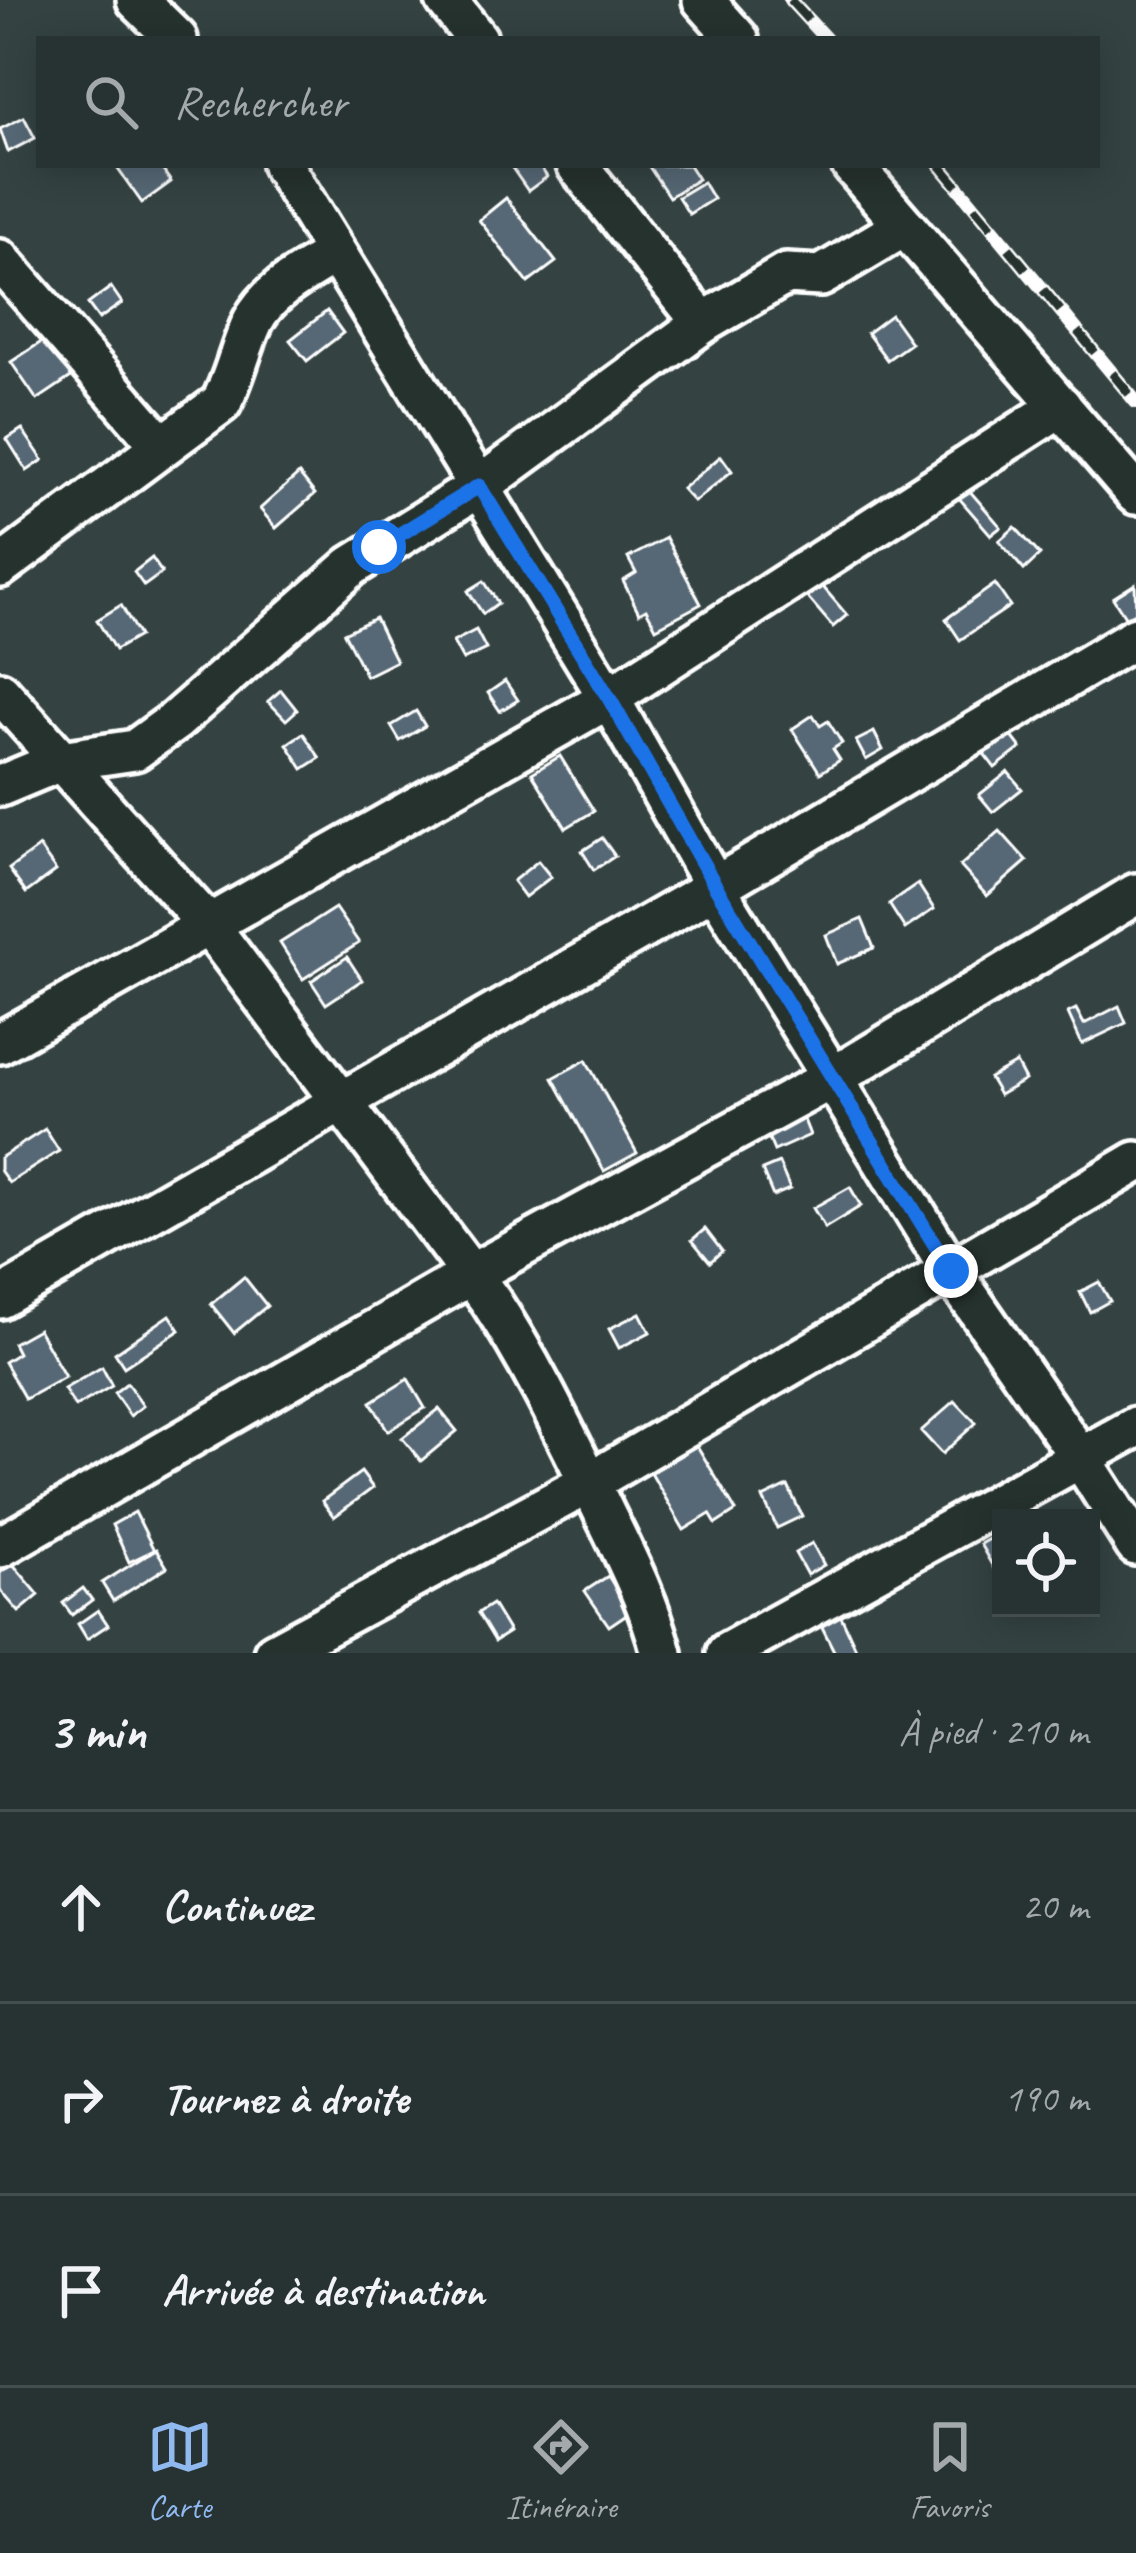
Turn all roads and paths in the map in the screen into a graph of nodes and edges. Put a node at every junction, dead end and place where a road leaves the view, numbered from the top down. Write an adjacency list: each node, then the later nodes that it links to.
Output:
1 (137, 0): 4 (street)
2 (446, 0): 5 (street)
3 (703, 0): 6 (street)
4 (174, 36)
5 (475, 36)
6 (735, 36)
7 (284, 168): 11 (street)
8 (579, 168): 13 (street)
9 (854, 168): 10 (street)
10 (903, 227): 13 (street); 14 (street)
11 (335, 253): 15 (street); 16 (street)
12 (0, 260): 15 (street)
13 (703, 323): 16 (street)
14 (1061, 406): 17 (street); 21 (street)
15 (161, 445): 18 (street)
16 (479, 486): 21 (street); 22 (street)
17 (1136, 494)
18 (0, 567)
19 (1136, 637): 24 (street)
20 (0, 692): 22 (street)
21 (609, 698): 24 (street); 26 (street)
22 (60, 760): 23 (street); 26 (street)
23 (0, 786)
24 (716, 887): 28 (street); 29 (street)
25 (1136, 894): 28 (street)
26 (210, 927): 27 (street); 29 (street)
27 (0, 1043)
28 (833, 1077): 31 (street); 32 (street)
29 (341, 1104): 32 (street); 33 (street)
30 (1136, 1162): 31 (street)
31 (951, 1271): 35 (street); 36 (street)
32 (470, 1276): 36 (street); 38 (street)
33 (0, 1298)
34 (1136, 1427): 35 (street)
35 (1082, 1460): 37 (street); 41 (street)
36 (589, 1483): 39 (street); 40 (street)
37 (1136, 1545)
38 (0, 1547)
39 (274, 1653)
40 (662, 1653)
41 (727, 1653)

